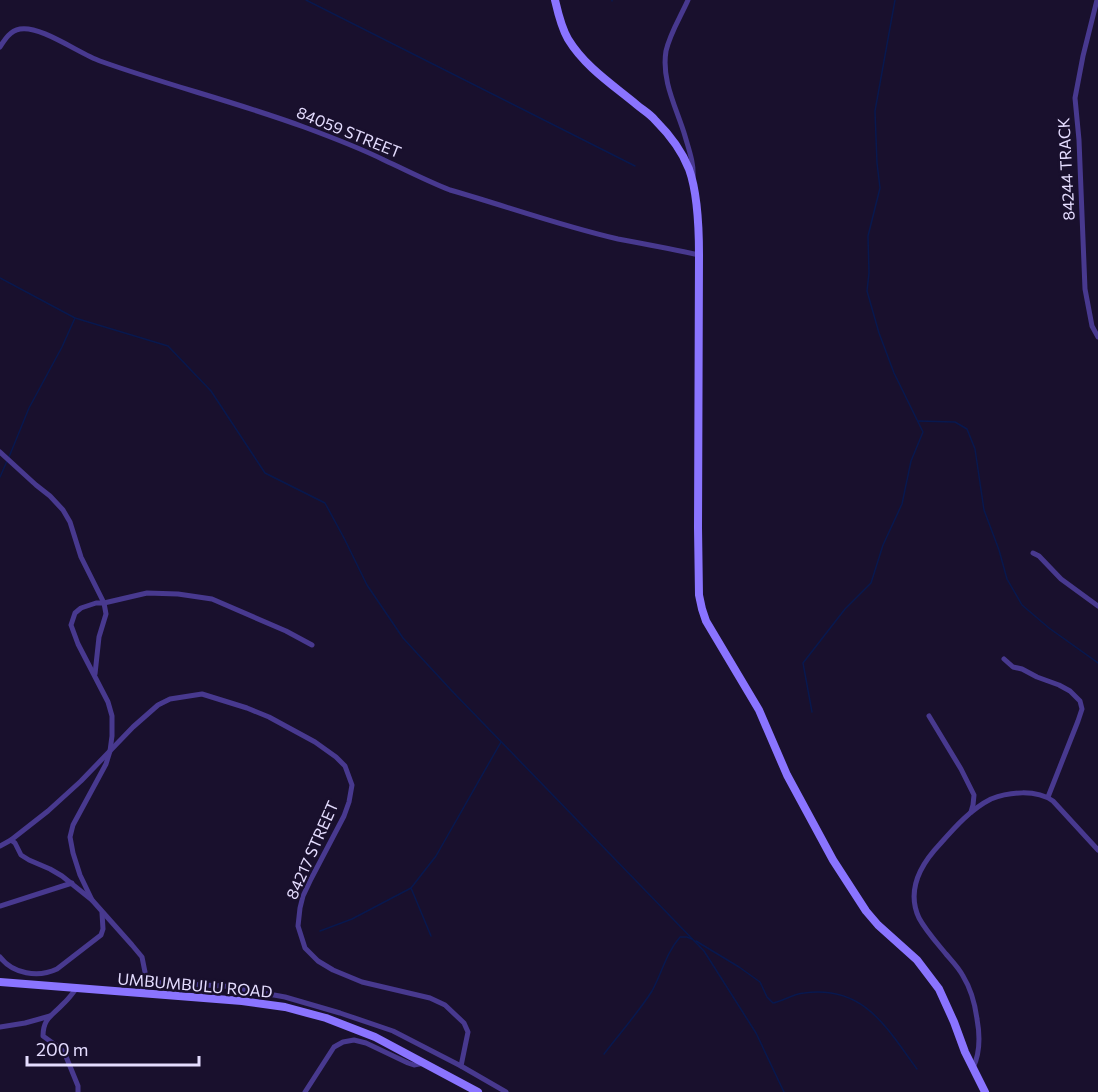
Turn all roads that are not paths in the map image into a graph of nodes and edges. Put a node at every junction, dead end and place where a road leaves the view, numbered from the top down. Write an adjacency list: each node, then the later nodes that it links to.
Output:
1 (555, 0): 5 (street)
2 (688, 0): 5 (street)
3 (1097, 0): 7 (street, 84244 TRACK)
4 (0, 46): 6 (street, 84059 STREET)
5 (693, 184): 6 (street)
6 (699, 255): 35 (street)
7 (1098, 337)
8 (0, 452): 10 (street)
9 (1033, 553): 11 (street)
10 (104, 603): 12 (street); 14 (street); 14 (street)
11 (1098, 606)
12 (312, 645)
13 (1004, 659): 17 (street)
14 (95, 676): 16 (street)
15 (928, 716): 18 (street)
16 (110, 751): 19 (street, 84217 STREET); 23 (street); 34 (street, 84217 STREET)
17 (1048, 798): 18 (street); 21 (street)
18 (970, 814): 35 (street)
19 (11, 840): 20 (street, 84217 STREET); 22 (street)
20 (0, 846)
21 (1098, 850)
22 (72, 884): 23 (street); 24 (street)
23 (92, 900): 25 (street)
24 (0, 906)
25 (102, 913): 26 (street); 28 (street)
26 (0, 957)
27 (0, 982): 29 (street, UMBUMBULU ROAD)
28 (144, 982): 30 (street); 34 (street)
29 (76, 989): 30 (street, UMBUMBULU ROAD); 31 (street)
30 (142, 993): 33 (street, UMBUMBULU ROAD)
31 (50, 1016): 32 (street); 36 (street)
32 (0, 1027)
33 (424, 1063): 37 (street); 38 (street, UMBUMBULU ROAD)
34 (461, 1066): 39 (street)
35 (973, 1068): 40 (street)
36 (78, 1092)
37 (305, 1092)
38 (478, 1092)
39 (506, 1092)
40 (985, 1092)

